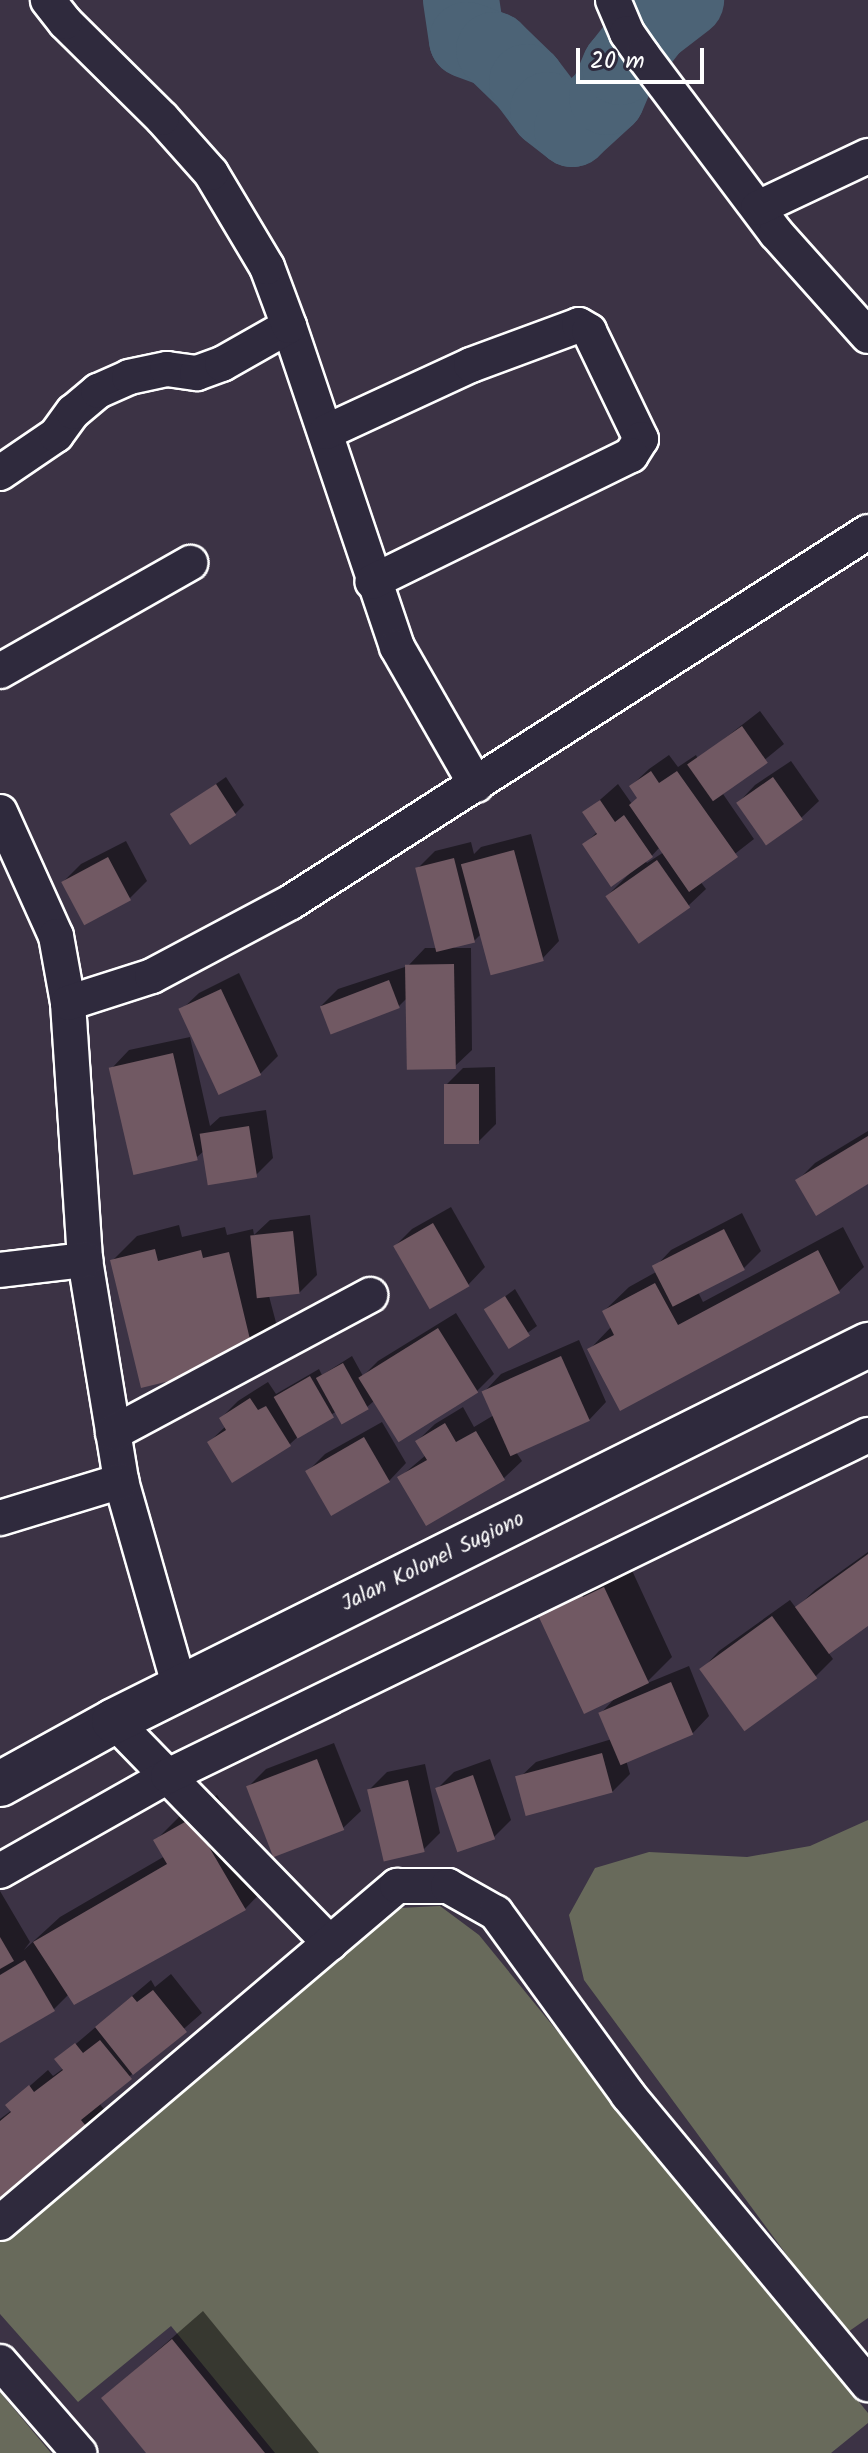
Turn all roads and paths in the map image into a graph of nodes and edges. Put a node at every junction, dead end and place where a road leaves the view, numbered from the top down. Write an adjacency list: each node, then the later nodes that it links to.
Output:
1 (48, 0): 5 (street)
2 (613, 0): 4 (street)
3 (868, 156): 4 (street)
4 (758, 208): 6 (street)
5 (289, 326): 7 (street); 8 (street)
6 (868, 336)
7 (326, 432): 11 (street); 11 (street)
8 (0, 473)
9 (868, 532): 13 (street)
10 (190, 563): 12 (street)
11 (372, 582): 13 (street)
12 (0, 671)
13 (476, 785): 15 (street)
14 (0, 812): 15 (street)
15 (68, 1003): 16 (street)
16 (85, 1260): 17 (street); 20 (street)
17 (0, 1270)
18 (370, 1295): 20 (street)
19 (868, 1345): 24 (main road, Jalan Kolonel Sugiono)
20 (113, 1433): 22 (street)
21 (868, 1435): 26 (street)
22 (121, 1481): 23 (street); 24 (street)
23 (0, 1518)
24 (180, 1688): 25 (main road, Jalan Kolonel Sugiono)
25 (114, 1721): 26 (street); 27 (main road, Jalan Kolonel Sugiono)
26 (168, 1776): 28 (street); 29 (street)
27 (0, 1784)
28 (0, 1871)
29 (330, 1943): 30 (street); 32 (street)
30 (0, 2223)
31 (0, 2362): 33 (street)
32 (868, 2384)
33 (79, 2453)

